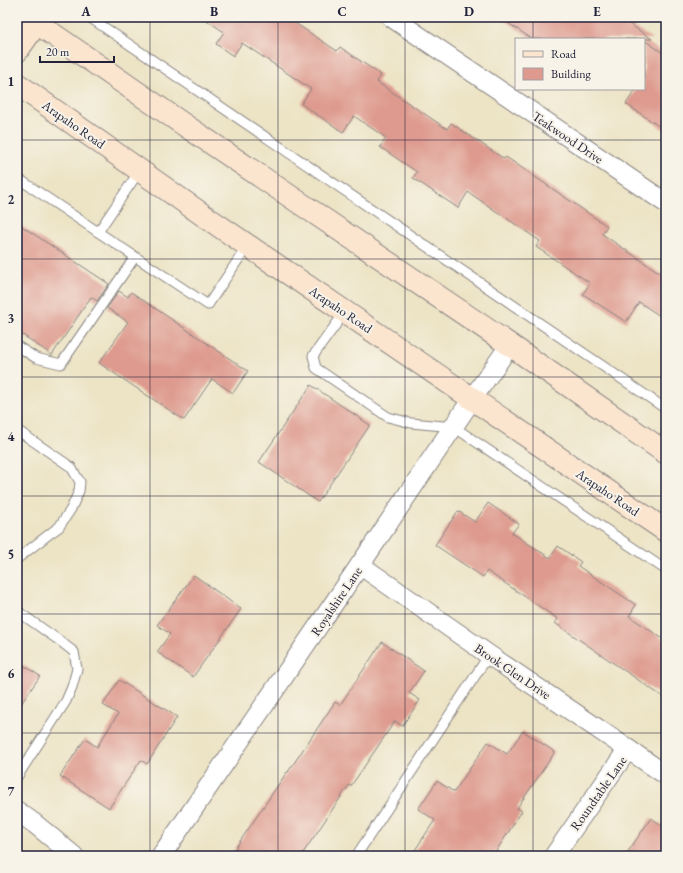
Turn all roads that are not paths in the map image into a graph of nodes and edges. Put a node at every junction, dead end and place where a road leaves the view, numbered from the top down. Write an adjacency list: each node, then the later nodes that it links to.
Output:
1 (89, 17): 16 (lane)
2 (391, 17): 8 (street, Teakwood Drive)
3 (35, 19): 4 (main road); 13 (main road)
4 (17, 51)
5 (17, 84): 6 (main road, Arapaho Road)
6 (140, 170): 9 (lane); 10 (main road, Arapaho Road)
7 (17, 185): 9 (lane)
8 (666, 203)
9 (98, 232): 11 (lane)
10 (248, 246): 11 (lane); 12 (main road, Arapaho Road)
11 (135, 257): 14 (lane)
12 (345, 312): 15 (main road, Arapaho Road); 17 (lane)
13 (510, 345): 15 (street, Royalshire Lane); 19 (main road)
14 (17, 346)
15 (472, 399): 17 (street, Royalshire Lane); 20 (main road, Arapaho Road)
16 (666, 409)
17 (454, 427): 22 (street, Royalshire Lane); 23 (lane)
18 (17, 430): 21 (lane)
19 (666, 453)
20 (666, 532)
21 (17, 559)
22 (360, 566): 25 (street, Brook Glen Drive); 31 (street, Royalshire Lane)
23 (666, 570)
24 (17, 608): 28 (lane)
25 (489, 655): 26 (street, Brook Glen Drive); 32 (lane)
26 (628, 749): 27 (street, Brook Glen Drive); 33 (street, Roundtable Lane)
27 (666, 775)
28 (17, 777)
29 (17, 811): 30 (street)
30 (74, 856)
31 (161, 856)
32 (356, 856)
33 (554, 856)

